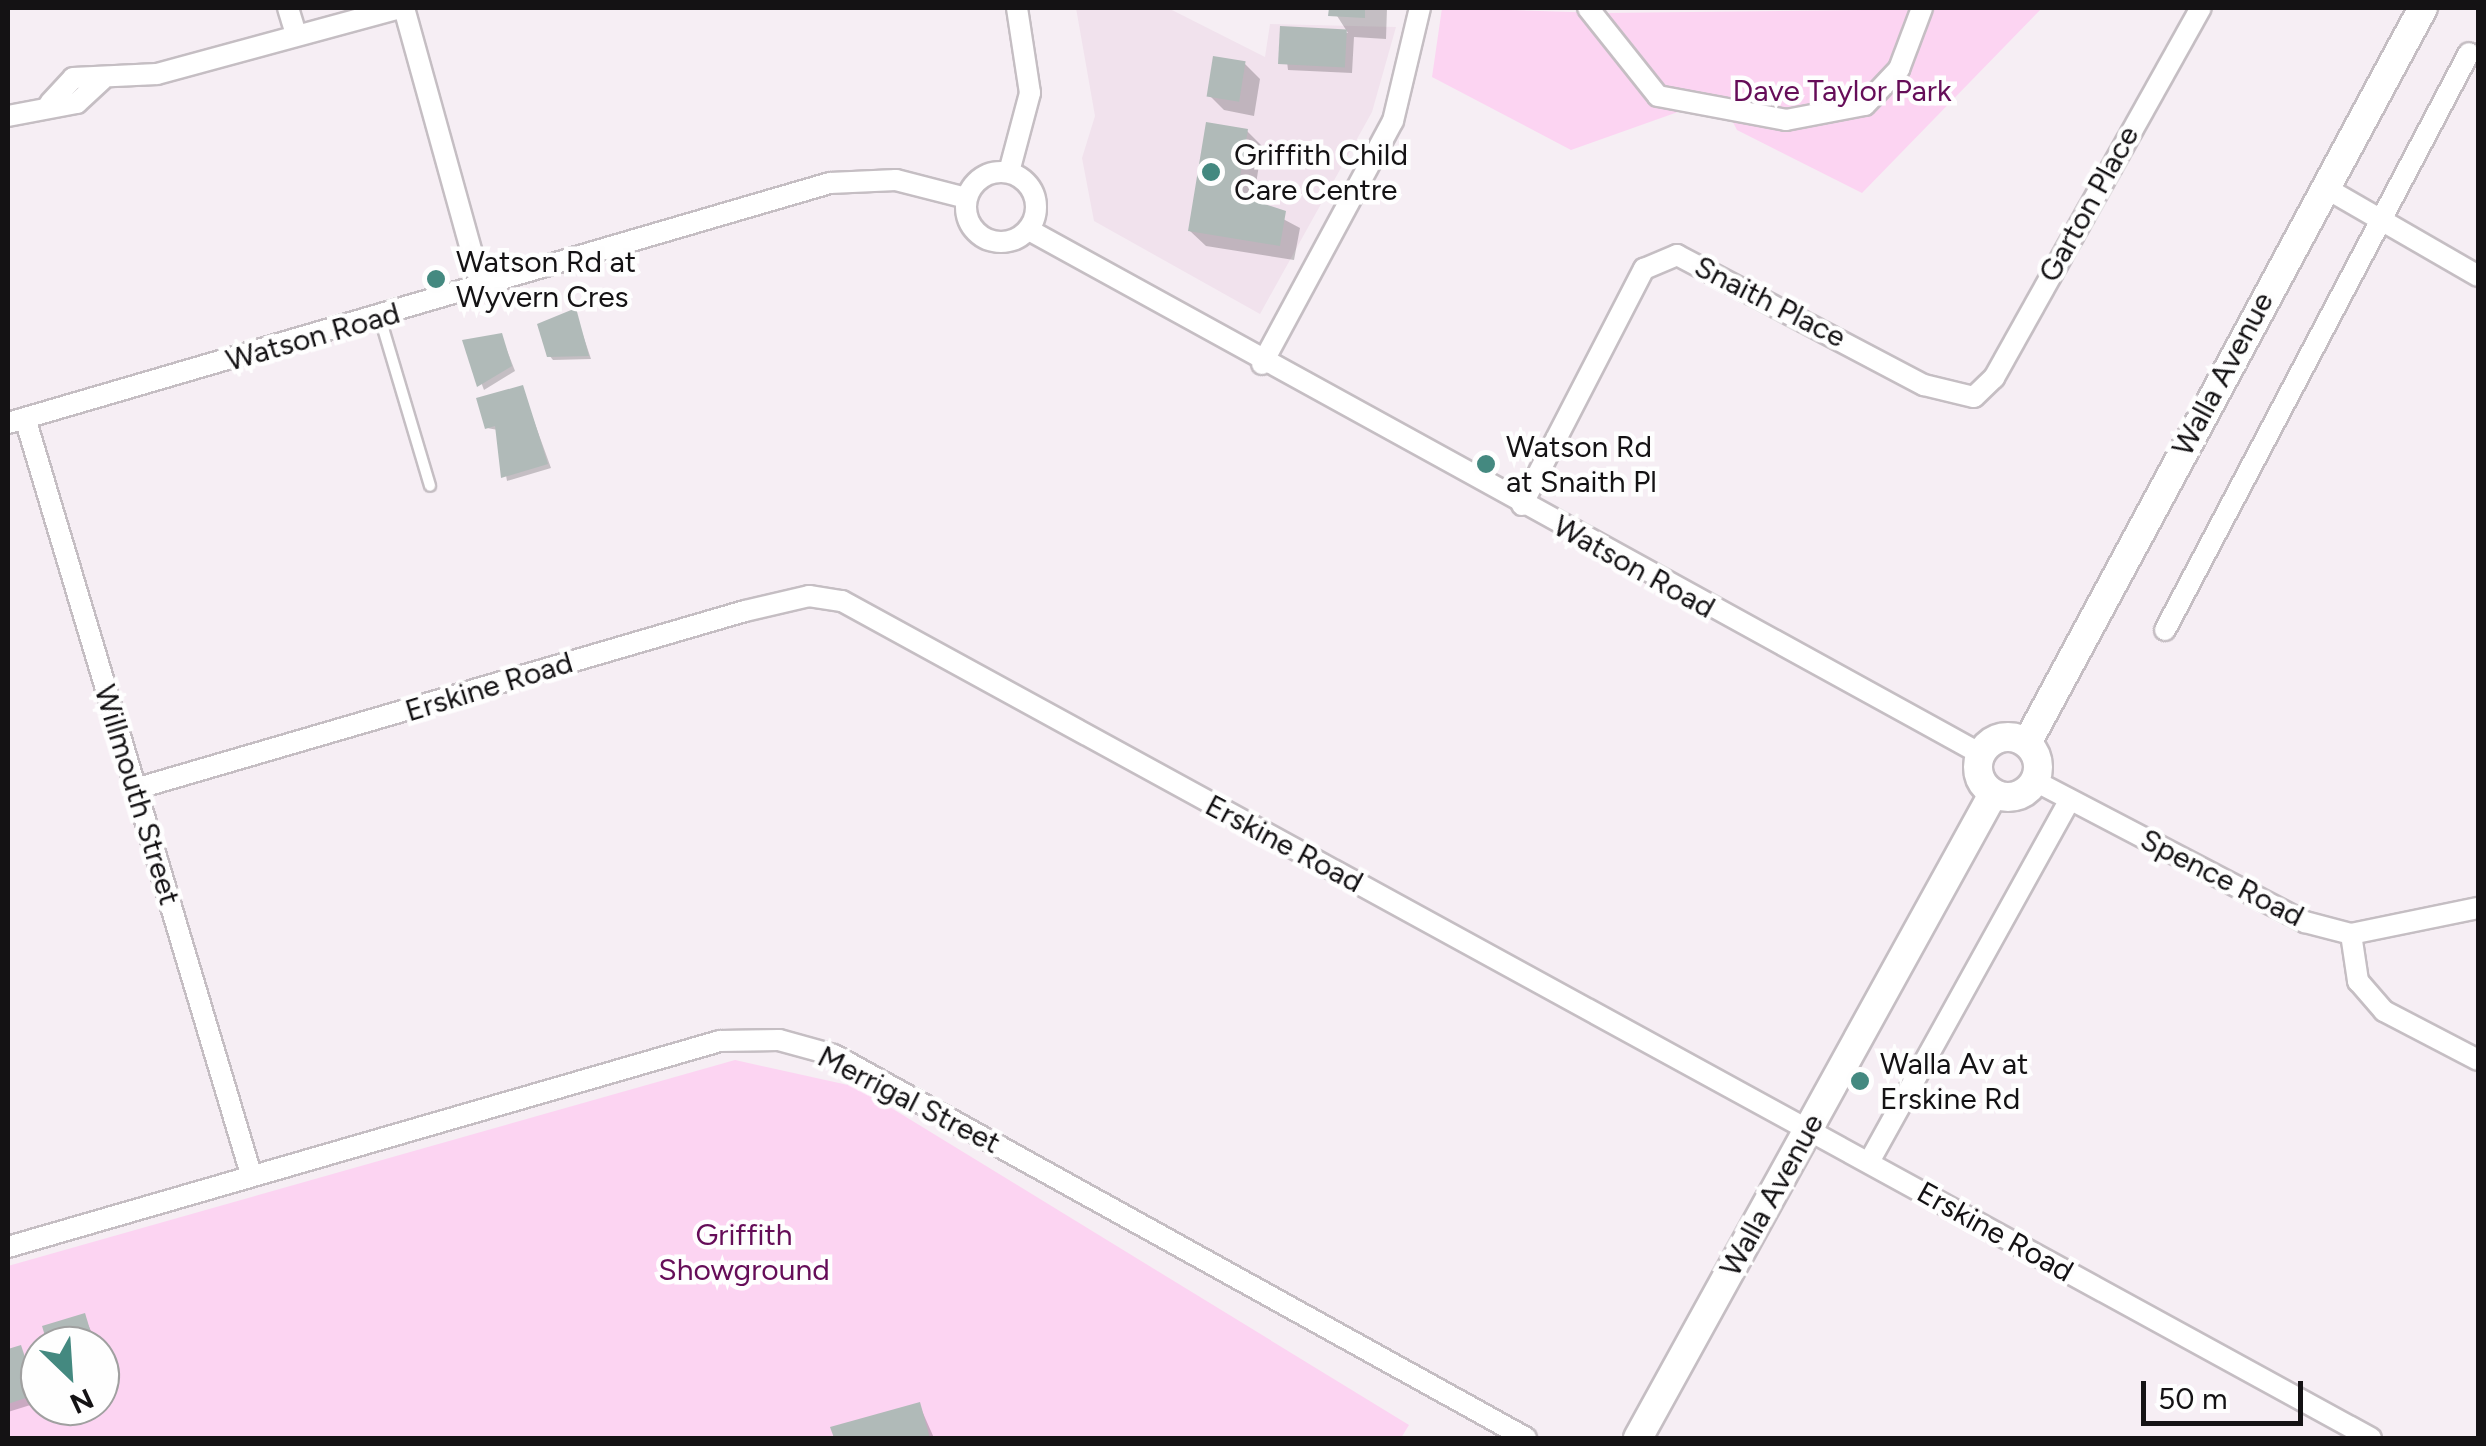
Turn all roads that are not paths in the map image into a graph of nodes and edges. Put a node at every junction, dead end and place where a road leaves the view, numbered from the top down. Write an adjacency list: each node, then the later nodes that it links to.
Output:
1 (288, 8): 9 (street)
2 (402, 8): 9 (street); 18 (street)
3 (1017, 8): 12 (street)
4 (1420, 8): 20 (street)
5 (1588, 8): 6 (street)
6 (1922, 8)
7 (2201, 8): 21 (street, Garton Place)
8 (2423, 8): 13 (street, Walla Avenue)
9 (296, 35): 11 (street)
10 (2469, 53): 15 (street)
11 (8, 116)
12 (1009, 172): 14 (street); 16 (street)
13 (2324, 188): 15 (street); 26 (street, Walla Avenue)
14 (966, 198): 16 (street); 18 (street, Watson Road)
15 (2382, 220): 17 (street); 25 (street)
16 (1029, 230): 20 (street, Watson Road)
17 (2478, 276)
18 (482, 289): 19 (street, Watson Road)
19 (380, 318): 22 (street, Watson Road); 23 (lane)
20 (1262, 364): 24 (street, Watson Road)
21 (1974, 397): 24 (street, Snaith Place)
22 (16, 421): 29 (street, Willmouth Street)
23 (430, 486)
24 (1522, 505): 27 (street, Watson Road)
25 (2165, 630)
26 (2026, 743): 27 (street); 28 (street)
27 (1981, 754): 30 (street)
28 (2035, 781): 30 (street); 31 (street, Spence Road)
29 (135, 789): 35 (street, Erskine Road); 37 (street, Willmouth Street)
30 (1994, 794): 35 (street, Walla Avenue)
31 (2070, 800): 33 (street, Spence Road); 36 (street)
32 (2478, 908): 33 (street, Spence Road)
33 (2351, 934): 34 (street)
34 (2478, 1060)
35 (1809, 1129): 36 (street, Erskine Road); 40 (street, Walla Avenue)
36 (1870, 1162): 41 (street, Erskine Road)
37 (250, 1171): 38 (street, Merrigal Street); 39 (street, Merrigal Street)
38 (8, 1247)
39 (1526, 1438)
40 (1638, 1438)
41 (2371, 1438)

